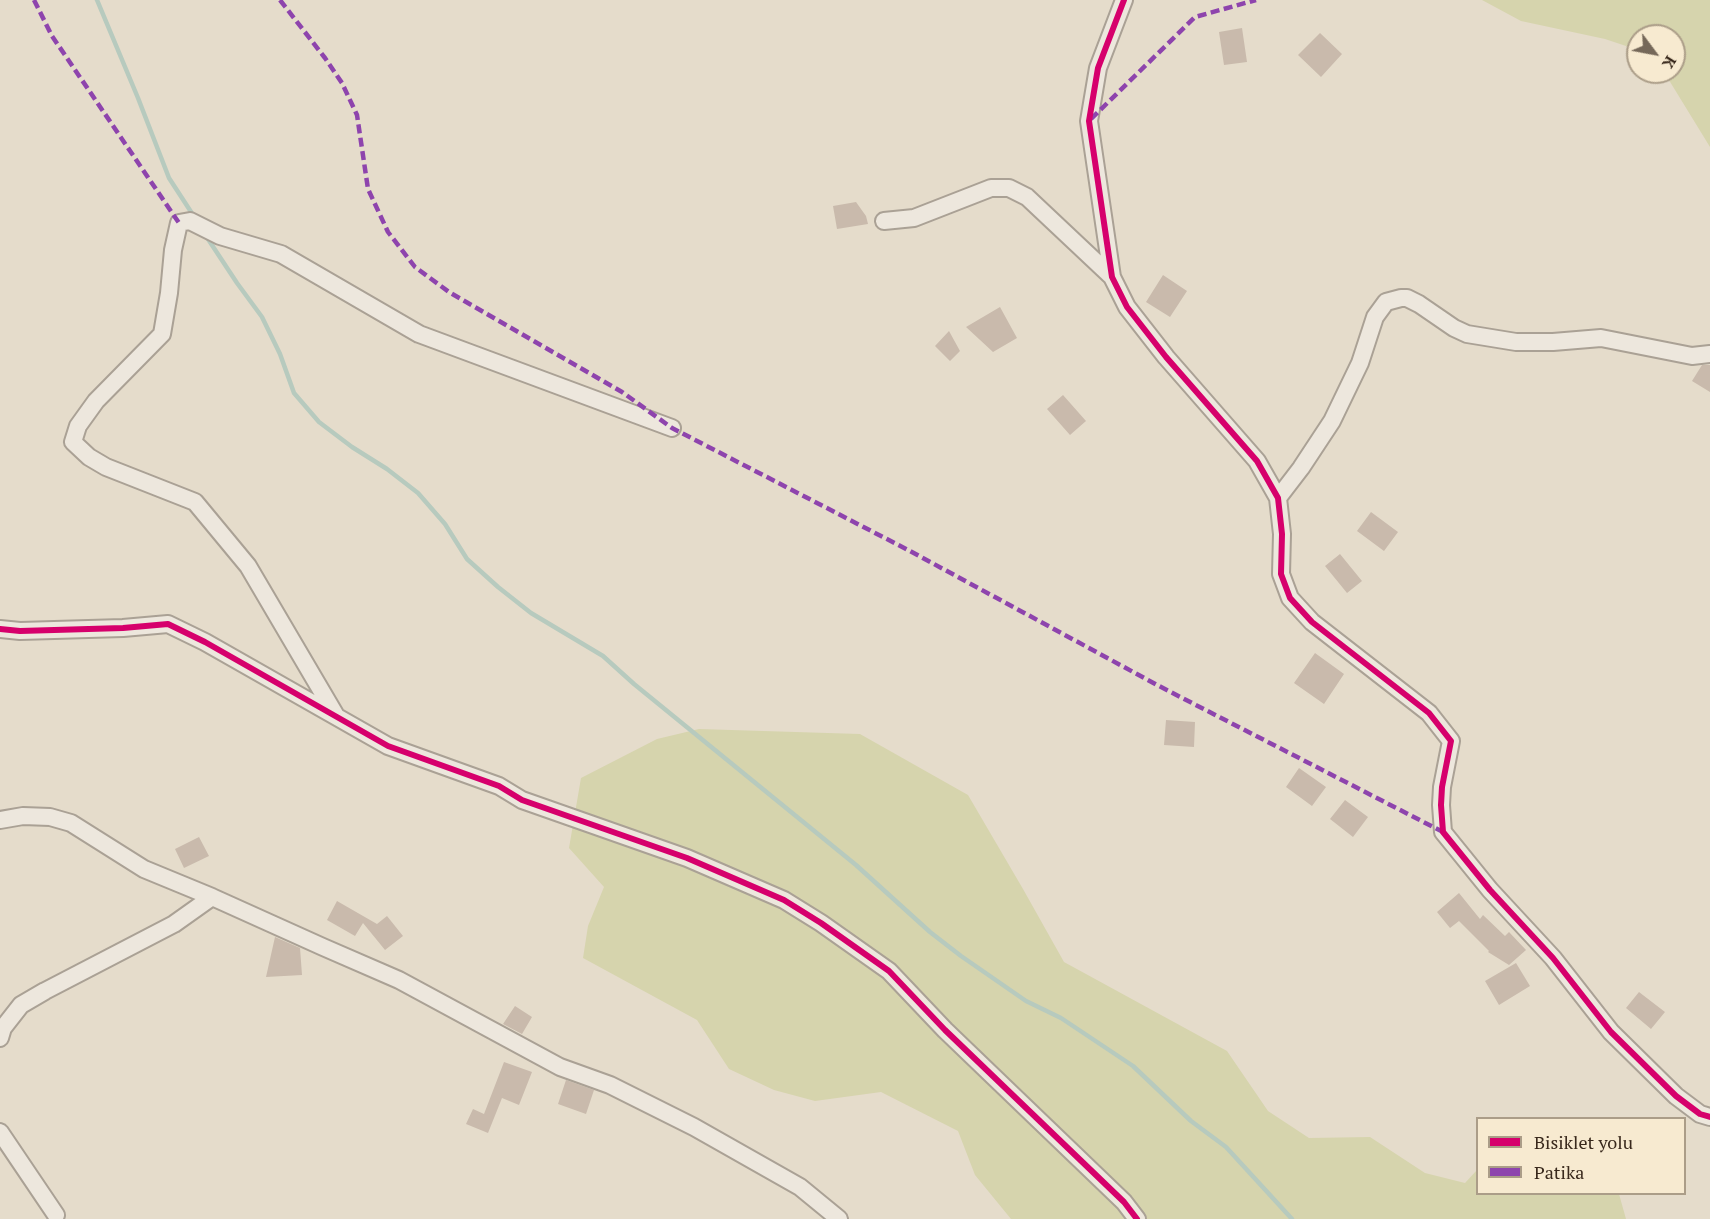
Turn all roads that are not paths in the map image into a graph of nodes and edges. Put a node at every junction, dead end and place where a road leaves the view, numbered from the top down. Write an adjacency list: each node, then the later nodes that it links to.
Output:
1 (1125, 0): 3 (street)
2 (884, 221): 3 (street)
3 (1112, 277): 6 (street)
4 (1710, 354): 6 (street)
5 (672, 428): 8 (street)
6 (1278, 498): 12 (street)
7 (0, 629): 8 (street)
8 (336, 716): 16 (street)
9 (0, 820): 10 (street)
10 (212, 897): 11 (street); 15 (street)
11 (0, 1038)
12 (1710, 1117)
13 (0, 1132): 14 (street)
14 (56, 1215)
15 (839, 1219)
16 (1137, 1219)

